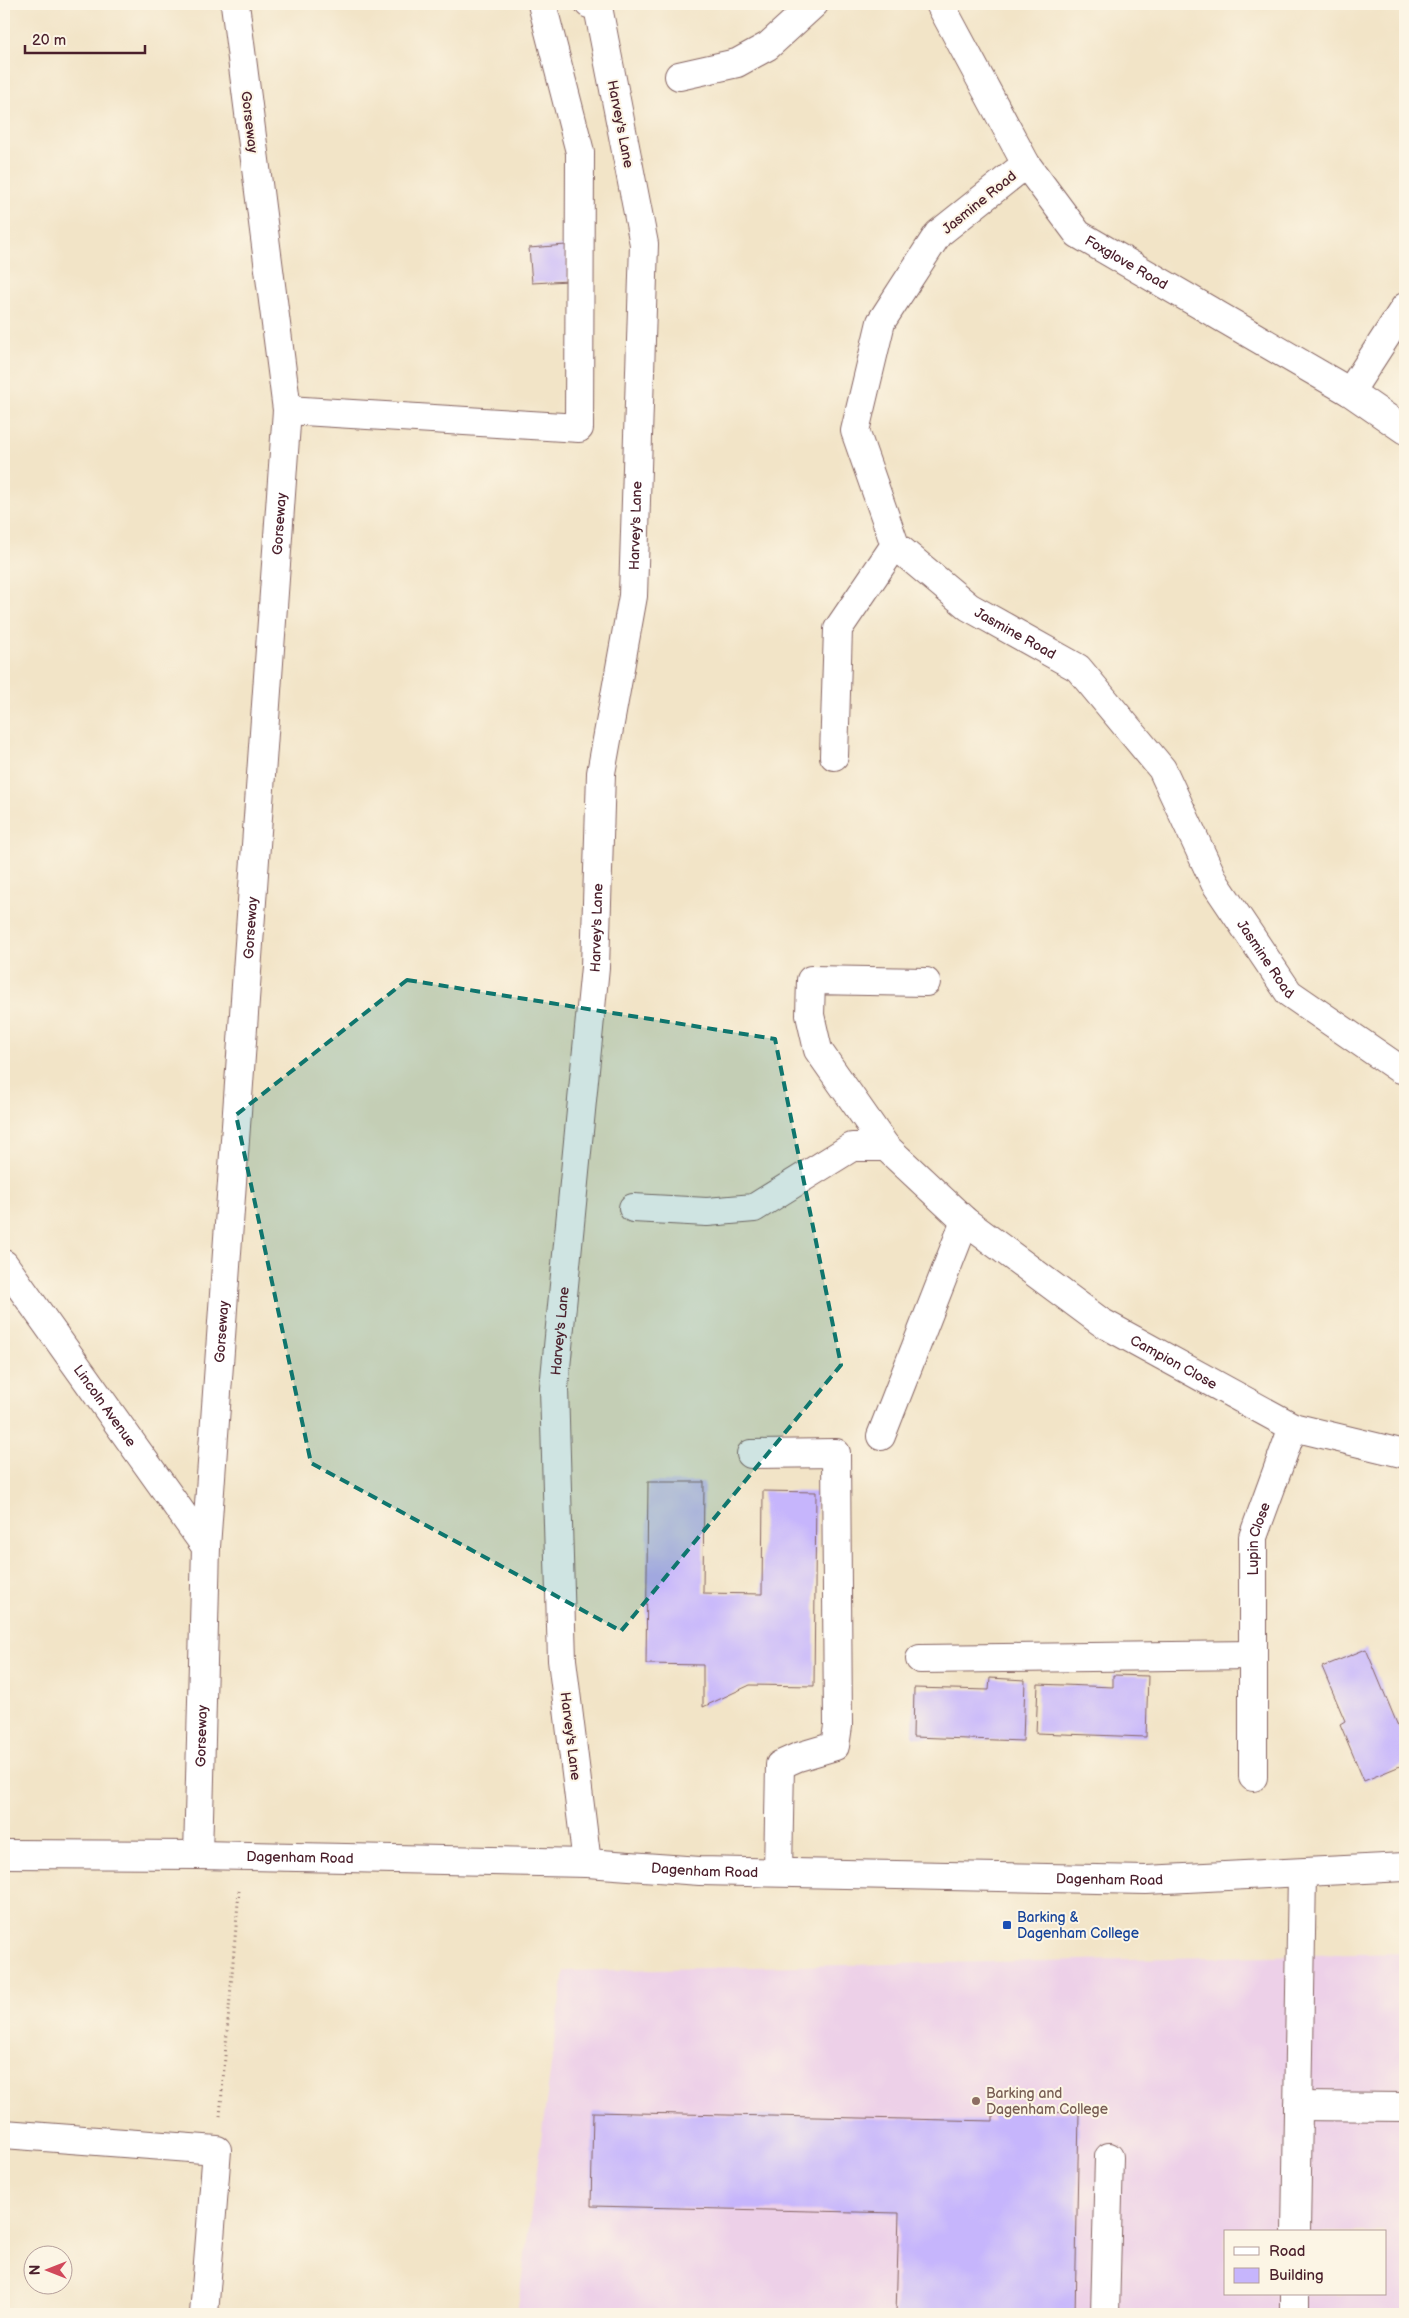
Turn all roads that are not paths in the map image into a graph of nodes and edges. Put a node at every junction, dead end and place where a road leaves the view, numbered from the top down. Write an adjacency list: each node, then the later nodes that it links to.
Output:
1 (235, 4): 10 (street, Gorseway)
2 (542, 4): 10 (street)
3 (589, 4): 30 (street, Harvey's Lane)
4 (814, 4): 6 (street)
5 (940, 4): 7 (street, Foxglove Road)
6 (679, 76)
7 (1026, 164): 9 (street, Foxglove Road); 12 (street, Jasmine Road)
8 (1405, 308): 9 (street)
9 (1350, 392): 11 (street, Foxglove Road)
10 (287, 410): 24 (street, Gorseway)
11 (1405, 430)
12 (895, 545): 13 (street); 15 (street, Jasmine Road)
13 (834, 756)
14 (926, 982): 16 (street, Campion Close)
15 (1405, 1070)
16 (886, 1146): 17 (street); 18 (street, Campion Close)
17 (633, 1208)
18 (965, 1221): 20 (street, Campion Close); 21 (street)
19 (4, 1264): 24 (street, Lincoln Avenue)
20 (1293, 1427): 23 (street, Campion Close); 25 (street, Lupin Close)
21 (882, 1436)
22 (752, 1454): 32 (street)
23 (1405, 1454)
24 (206, 1547): 29 (street, Gorseway)
25 (1253, 1655): 26 (street); 27 (street, Lupin Close)
26 (920, 1660)
27 (1253, 1777)
28 (4, 1854): 29 (street, Dagenham Road)
29 (198, 1855): 30 (street, Dagenham Road)
30 (587, 1863): 32 (street, Dagenham Road)
31 (1405, 1867): 33 (street, Dagenham Road)
32 (778, 1872): 33 (street, Dagenham Road)
33 (1302, 1872): 34 (street)
34 (1298, 2106): 35 (street); 38 (street)
35 (1405, 2108)
36 (4, 2134): 40 (street)
37 (1109, 2157): 41 (street)
38 (1296, 2230)
39 (1295, 2296): 42 (street)
40 (204, 2314)
41 (1105, 2314)
42 (1295, 2314)

